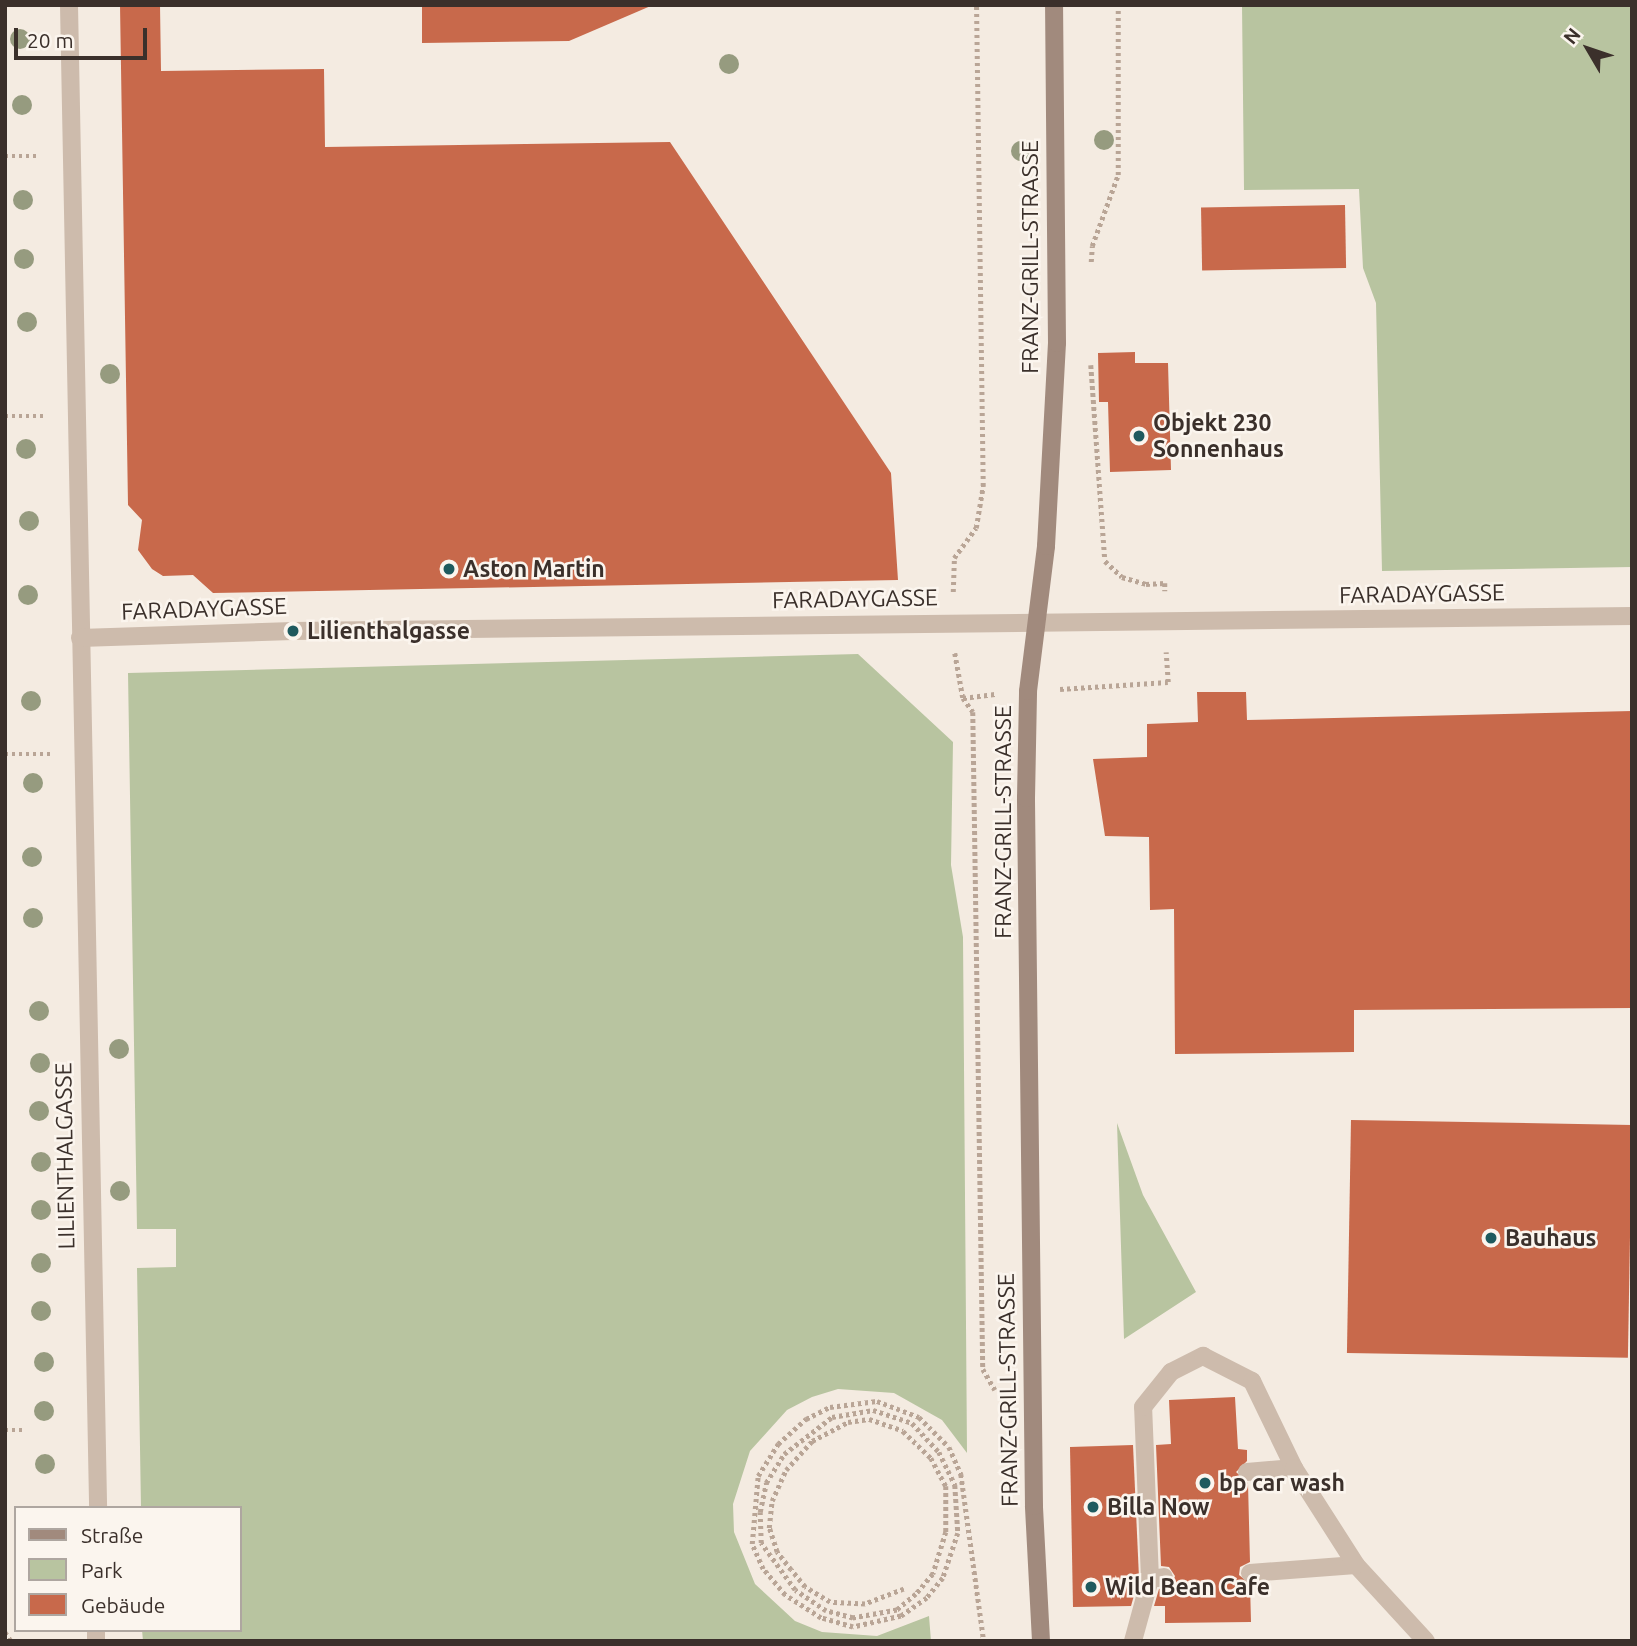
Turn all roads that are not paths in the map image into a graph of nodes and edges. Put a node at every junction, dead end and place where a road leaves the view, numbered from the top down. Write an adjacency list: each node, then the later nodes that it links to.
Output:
1 (69, 5): 5 (street, LILIENTHALGASSE)
2 (1054, 5): 4 (street, FRANZ-GRILL-STRASSE)
3 (1632, 616): 4 (street, FARADAYGASSE)
4 (1037, 624): 5 (street, FARADAYGASSE); 11 (street, FRANZ-GRILL-STRASSE)
5 (80, 638): 8 (street, LILIENTHALGASSE)
6 (1294, 1468): 7 (street); 9 (street); 12 (street)
7 (1247, 1472)
8 (98, 1506)
9 (1356, 1564): 10 (street); 13 (street)
10 (1250, 1573)
11 (1041, 1641)
12 (1133, 1641)
13 (1426, 1641)

